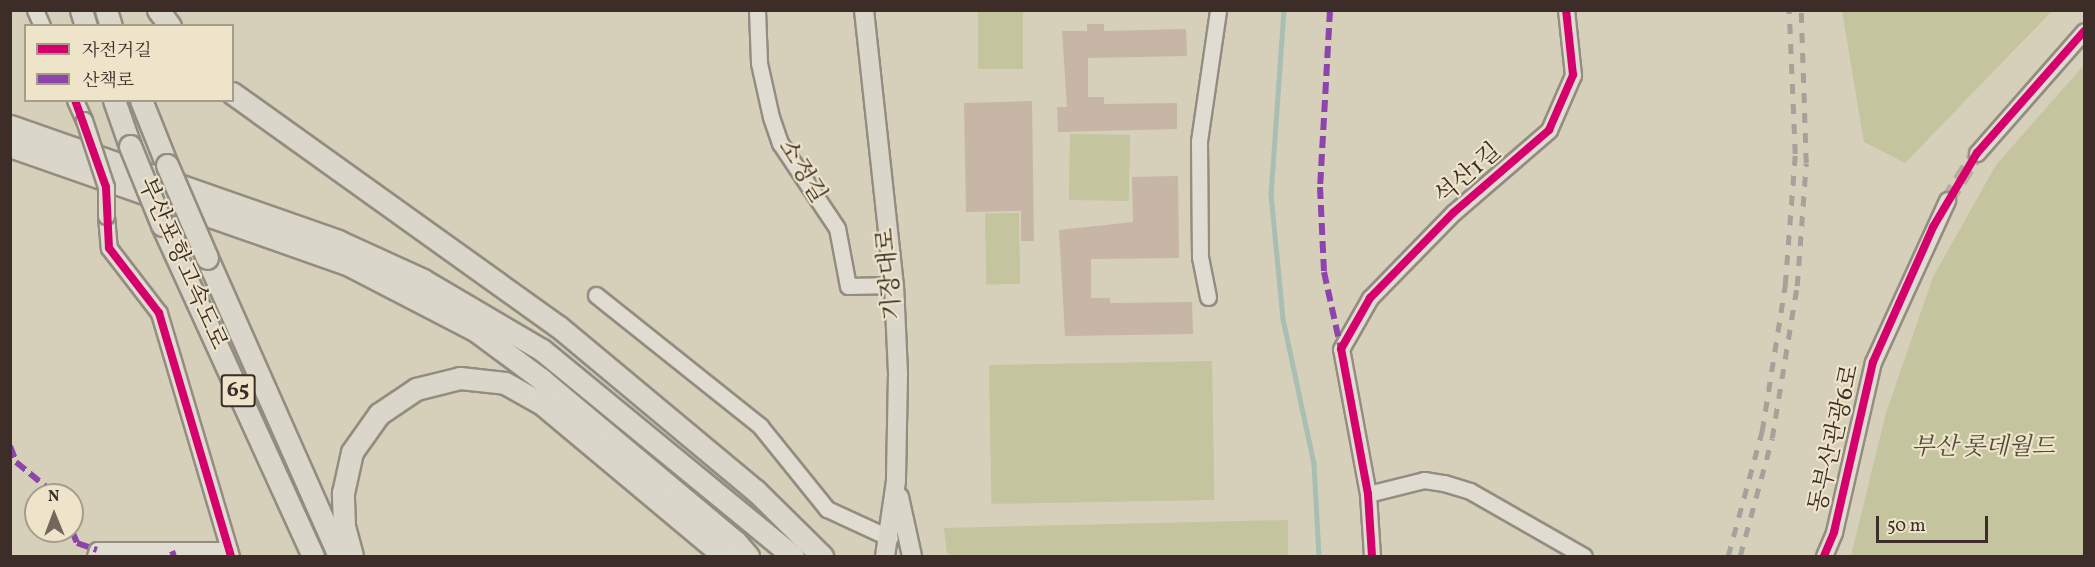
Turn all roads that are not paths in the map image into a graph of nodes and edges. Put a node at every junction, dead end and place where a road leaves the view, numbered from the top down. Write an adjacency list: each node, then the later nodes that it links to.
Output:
1 (35, 10): 7 (street)
2 (158, 10): 8 (highway)
3 (757, 10): 18 (street, 소정길)
4 (864, 10): 18 (main road, 기장대로)
5 (1218, 10): 20 (street)
6 (1566, 10): 22 (street, 석산1길)
7 (41, 24)
8 (168, 24)
9 (2085, 31): 16 (street)
10 (234, 94): 32 (highway)
11 (76, 102): 24 (street, bridge)
12 (115, 102): 27 (highway, 부산포항고속도로 / 65, bridge)
13 (142, 102): 28 (highway, 부산포항고속도로 / 65, bridge)
14 (10, 126): 25 (highway)
15 (10, 146): 31 (highway)
16 (1977, 153)
17 (1947, 200): 37 (street, 동부산관광6로)
18 (894, 285): 21 (main road, 기장대로)
19 (596, 295): 23 (street)
20 (1208, 297)
21 (896, 481): 23 (main road, 기장대로); 34 (main road)
22 (1368, 494): 35 (street); 36 (street)
23 (890, 538): 33 (main road, 기장대로)
24 (230, 554): 26 (street)
25 (789, 554)
26 (95, 556)
27 (313, 556)
28 (339, 556)
29 (352, 556): 30 (highway)
30 (724, 556)
31 (748, 556)
32 (822, 556)
33 (885, 556)
34 (912, 556)
35 (1372, 556)
36 (1584, 556)
37 (1824, 556)

